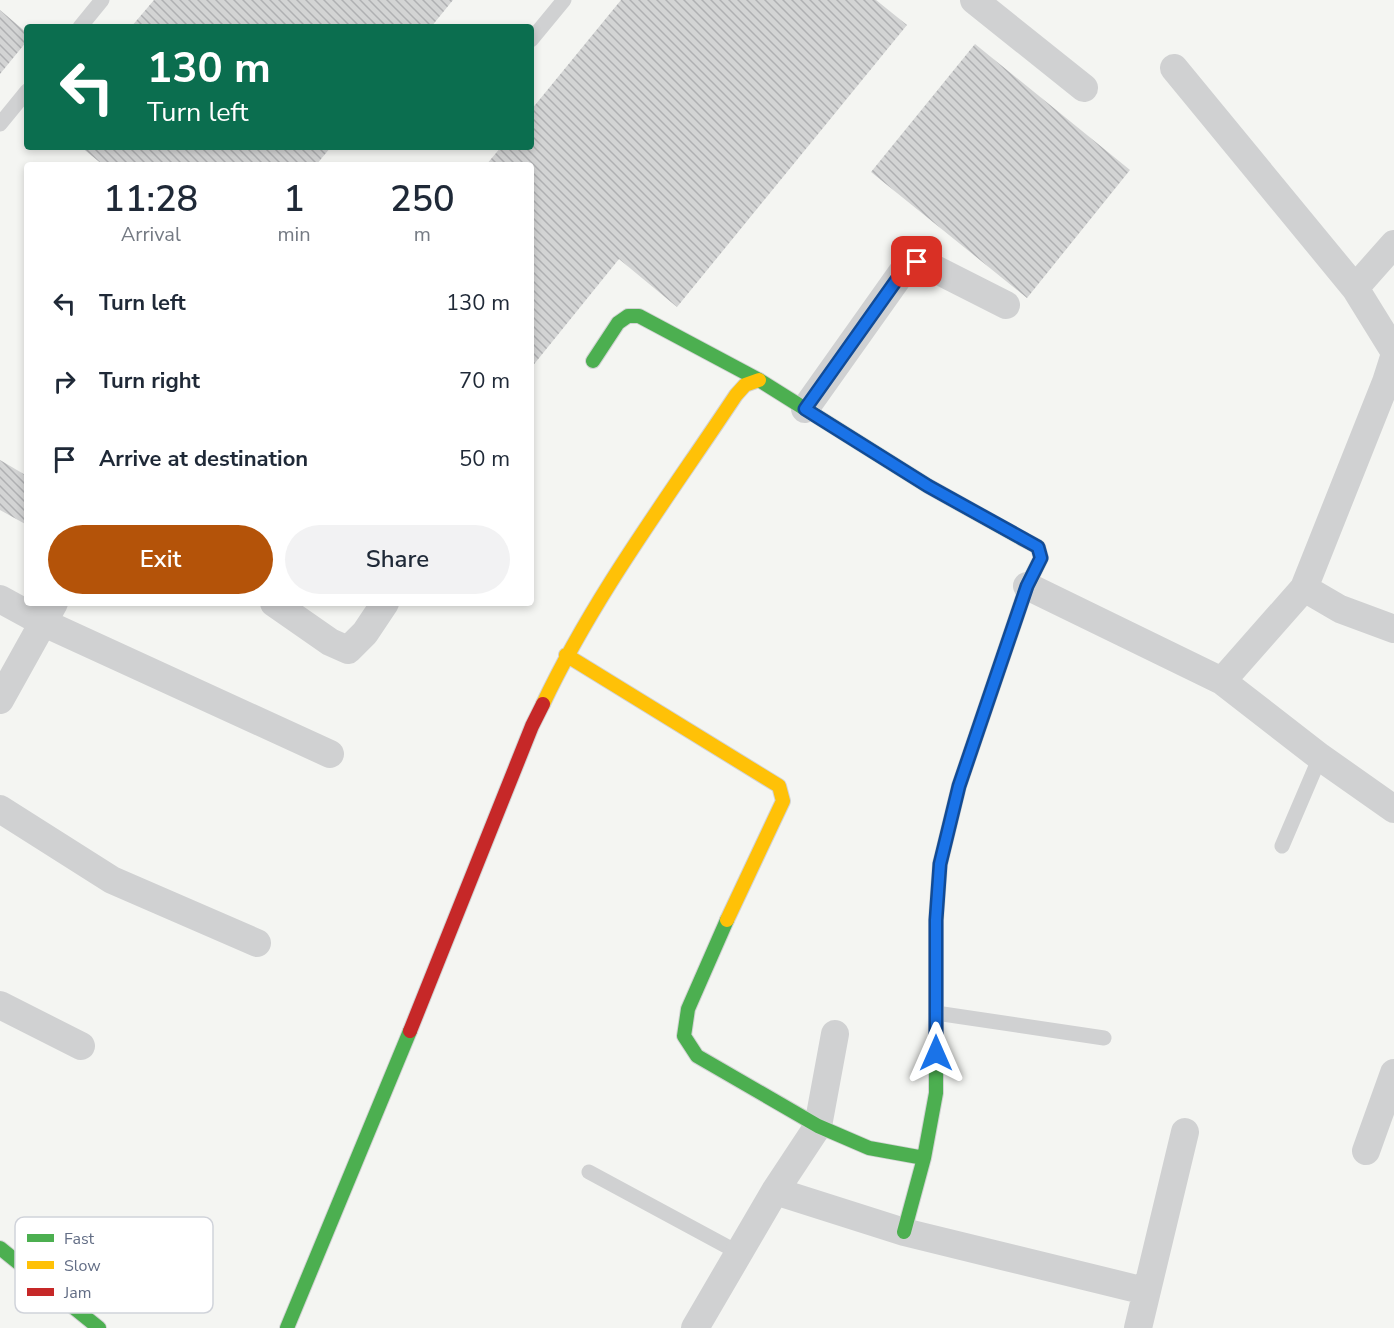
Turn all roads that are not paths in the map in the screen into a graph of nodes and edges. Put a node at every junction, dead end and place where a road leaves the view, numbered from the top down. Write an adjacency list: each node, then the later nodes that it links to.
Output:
1 (102, 0): 4 (lane)
2 (564, 0): 5 (lane)
3 (974, 0): 7 (street)
4 (82, 24)
5 (534, 36)
6 (1174, 68): 11 (street)
7 (1084, 88)
8 (24, 95): 9 (lane)
9 (0, 124)
10 (1394, 244): 11 (street)
11 (1354, 288): 13 (street)
12 (1006, 304): 17 (street)
13 (1394, 351)
14 (1394, 357): 19 (street)
15 (593, 361): 16 (street)
16 (759, 380): 17 (street); 25 (street)
17 (805, 409): 18 (street)
18 (1027, 586): 26 (street); 35 (street)
19 (1304, 588): 24 (street); 26 (street)
20 (0, 599): 23 (street)
21 (278, 606): 22 (street)
22 (383, 606)
23 (48, 613): 27 (street); 28 (street)
24 (1394, 629)
25 (566, 655): 40 (street); 53 (street)
26 (1222, 681): 29 (street)
27 (0, 700)
28 (330, 753)
29 (1320, 757): 31 (street); 32 (lane)
30 (0, 809): 33 (street)
31 (1394, 809)
32 (1282, 846)
33 (257, 943)
34 (0, 1005): 38 (street)
35 (936, 1013): 37 (lane); 43 (street)
36 (835, 1034): 40 (street)
37 (1104, 1038)
38 (81, 1046)
39 (1394, 1073): 42 (street)
40 (818, 1126): 43 (street); 45 (street)
41 (1185, 1132): 50 (street)
42 (1366, 1151)
43 (924, 1158): 46 (street)
44 (589, 1172): 48 (lane)
45 (775, 1191): 46 (street); 48 (street)
46 (904, 1232): 50 (street)
47 (0, 1248): 49 (street)
48 (739, 1253): 54 (street)
49 (15, 1260)
50 (1145, 1291): 55 (street)
51 (80, 1313): 52 (street)
52 (99, 1328)
53 (287, 1328)
54 (695, 1328)
55 (1138, 1328)

